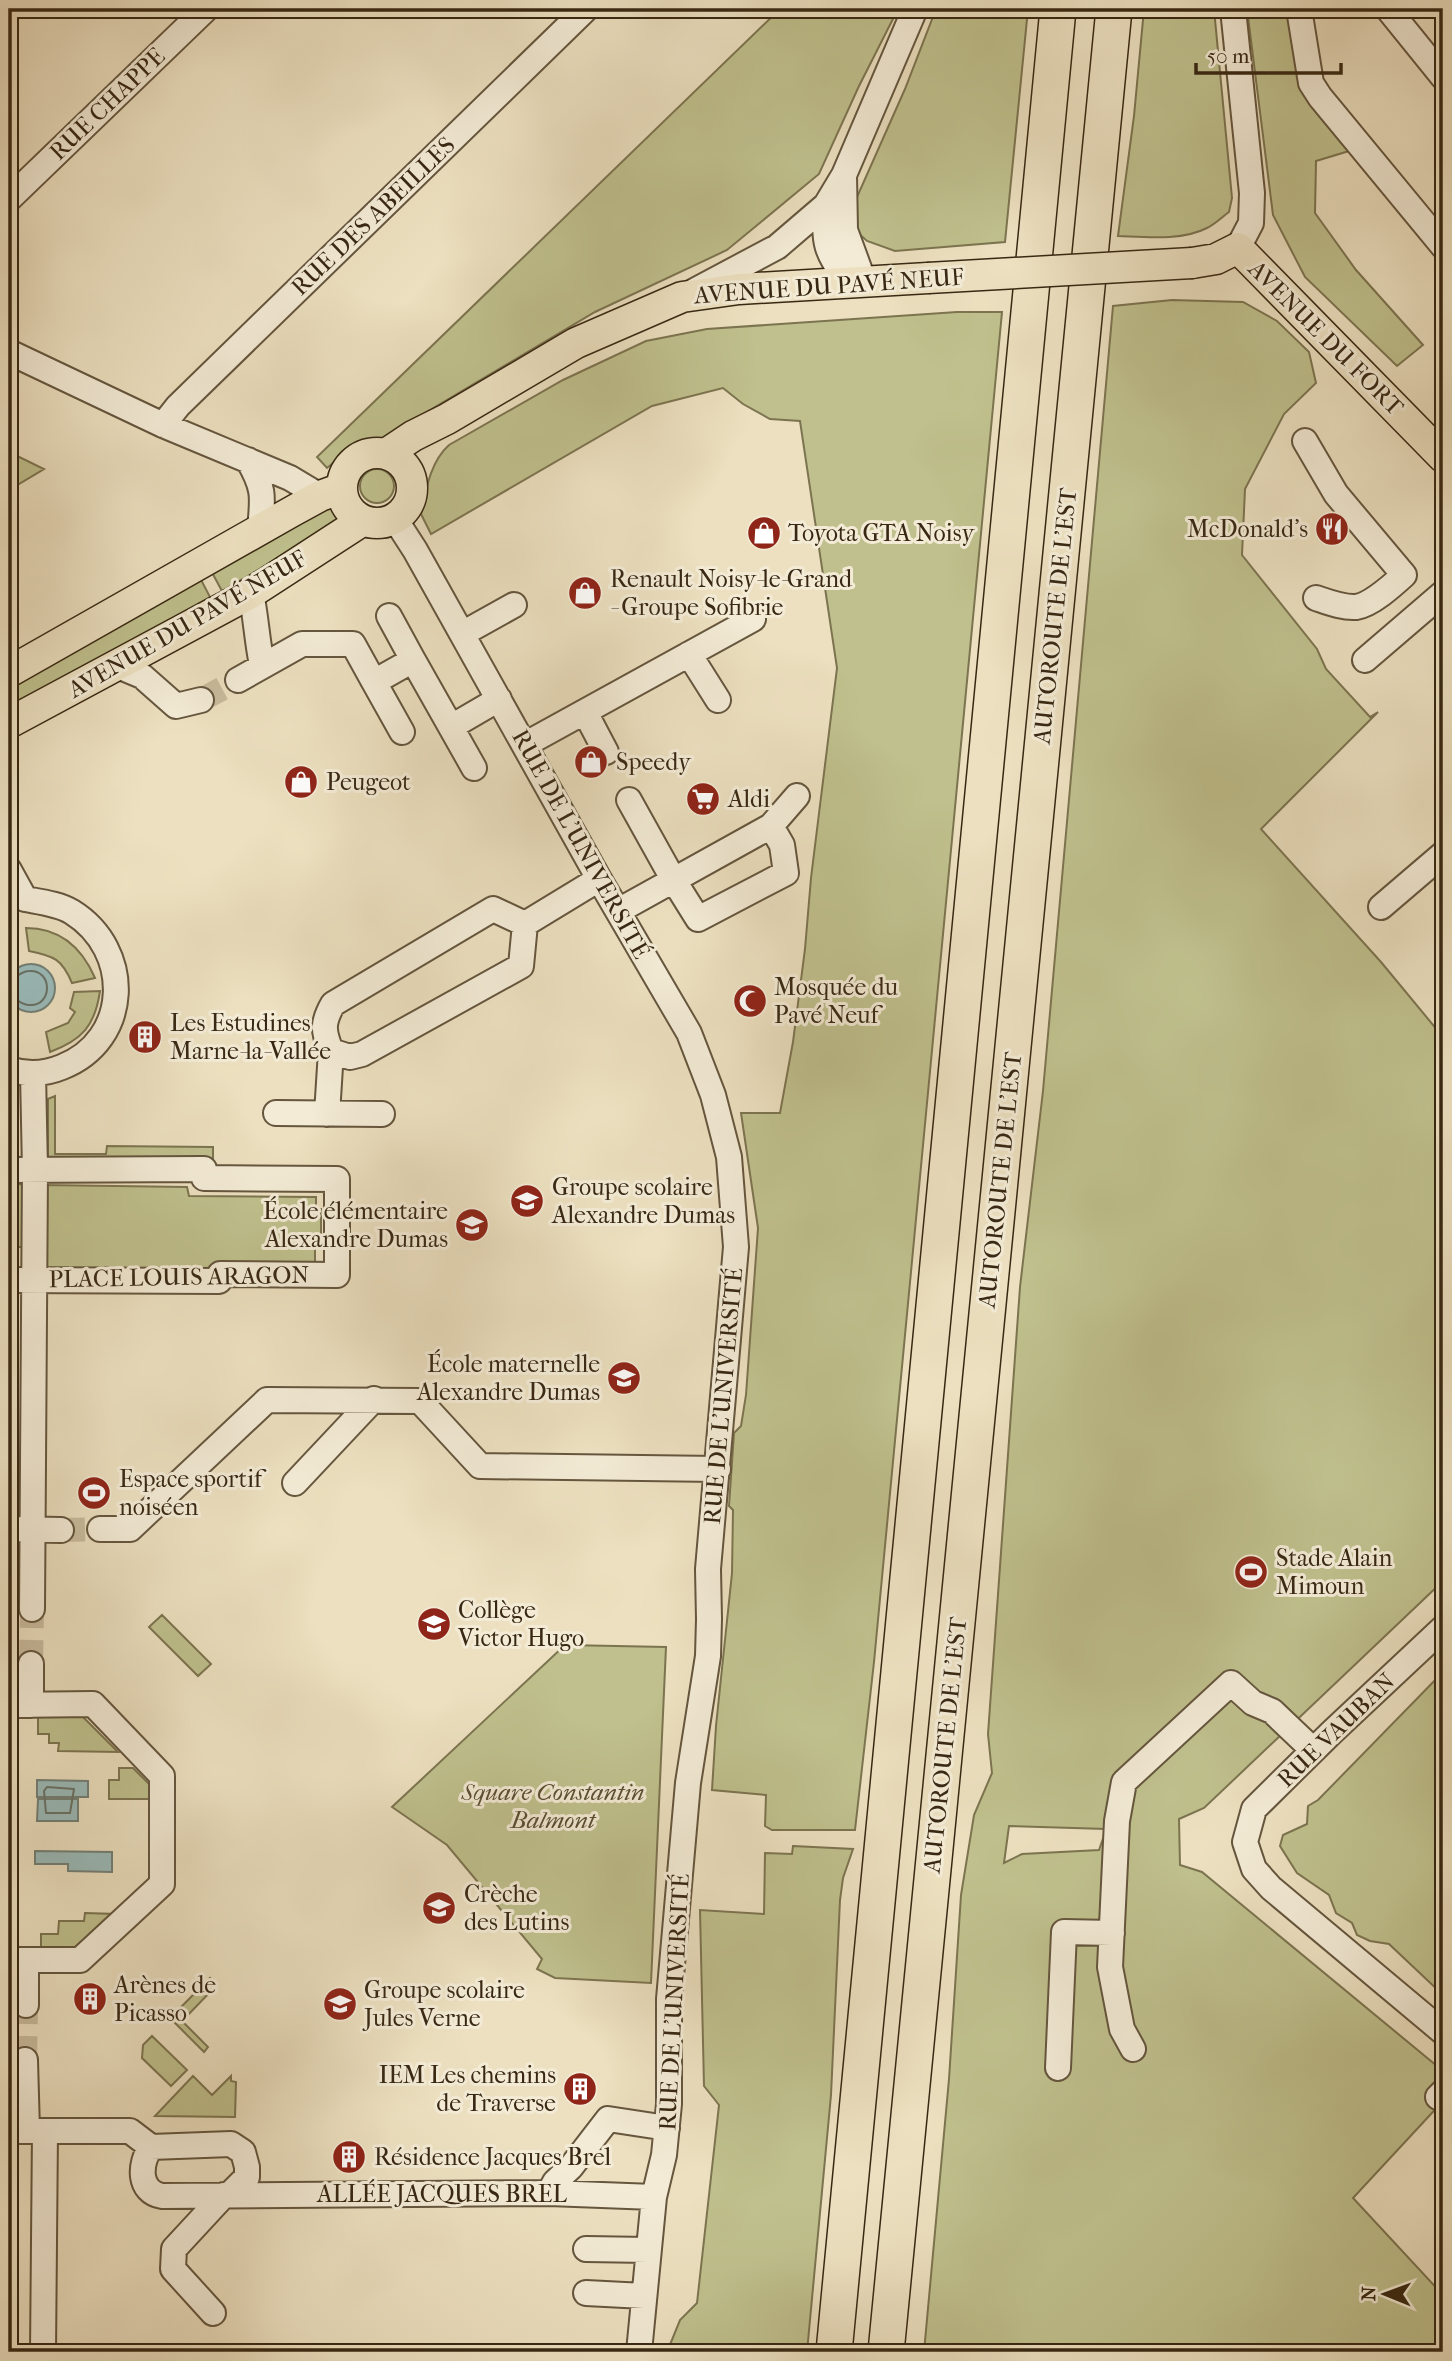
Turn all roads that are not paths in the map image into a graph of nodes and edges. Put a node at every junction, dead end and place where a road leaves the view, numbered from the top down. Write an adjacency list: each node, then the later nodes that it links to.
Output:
1 (206, 9): 11 (street, RUE CHAPPE)
2 (586, 9): 19 (street, RUE DES ABEILLES)
3 (915, 9): 10 (street)
4 (1058, 9): 104 (highway)
5 (1114, 9): 105 (highway, AUTOROUTE DE L’EST)
6 (1233, 9): 14 (street)
7 (1299, 9): 13 (street)
8 (1388, 9): 9 (street)
9 (1443, 76)
10 (844, 175): 12 (street); 15 (street)
11 (9, 199)
12 (826, 205): 15 (street); 16 (street)
13 (1443, 246)
14 (1238, 248): 15 (main road, AVENUE DU PAVÉ NEUF, bridge); 22 (main road, AVENUE DU FORT)
15 (856, 282): 16 (main road, AVENUE DU PAVÉ NEUF)
16 (682, 297): 18 (main road, AVENUE DU PAVÉ NEUF)
17 (9, 352): 19 (street)
18 (447, 419): 21 (main road, AVENUE DU PAVÉ NEUF); 24 (main road, AVENUE DU PAVÉ NEUF)
19 (163, 425): 23 (street)
20 (1305, 441): 31 (street)
21 (386, 454): 24 (main road); 25 (main road, AVENUE DU PAVÉ NEUF)
22 (1443, 457)
23 (248, 460): 25 (street); 28 (street)
24 (411, 475): 26 (main road, AVENUE DU PAVÉ NEUF)
25 (331, 492): 27 (main road); 28 (main road, AVENUE DU PAVÉ NEUF)
26 (395, 519): 27 (main road, AVENUE DU PAVÉ NEUF); 35 (street, RUE DE L'UNIVERSITÉ)
27 (362, 521): 29 (main road, AVENUE DU PAVÉ NEUF)
28 (260, 529): 41 (main road, AVENUE DU PAVÉ NEUF)
29 (251, 593): 39 (street); 40 (main road, AVENUE DU PAVÉ NEUF)
30 (1443, 593): 38 (street)
31 (1316, 598)
32 (513, 605): 35 (street)
33 (389, 616): 37 (street)
34 (753, 619): 36 (street)
35 (462, 634): 44 (street, RUE DE L'UNIVERSITÉ)
36 (690, 654): 46 (street); 47 (street)
37 (414, 660): 43 (street); 49 (street)
38 (1366, 660)
39 (262, 665): 42 (street); 43 (street)
40 (118, 666): 45 (street); 48 (main road, AVENUE DU PAVÉ NEUF)
41 (9, 672)
42 (238, 680)
43 (374, 682): 50 (street)
44 (499, 699): 49 (street); 51 (street, RUE DE L'UNIVERSITÉ)
45 (201, 700)
46 (718, 700)
47 (585, 712): 51 (street); 52 (street)
48 (9, 723)
49 (451, 727): 53 (street)
50 (401, 732)
51 (526, 744): 59 (street, RUE DE L'UNIVERSITÉ)
52 (606, 752)
53 (474, 768)
54 (797, 796): 56 (street)
55 (629, 800): 60 (street)
56 (771, 826): 60 (street); 60 (street)
57 (1443, 854): 61 (street)
58 (9, 870): 65 (street)
59 (599, 879): 62 (street, RUE DE L'UNIVERSITÉ); 63 (street)
60 (673, 879): 62 (street)
61 (1381, 907)
62 (618, 911): 74 (street, RUE DE L'UNIVERSITÉ)
63 (524, 924): 64 (street); 64 (street)
64 (331, 1051): 67 (street)
65 (21, 1071): 70 (street)
66 (276, 1113): 67 (street)
67 (327, 1114): 68 (street)
68 (382, 1114)
69 (9, 1170): 70 (street, PLACE LOUIS ARAGON)
70 (35, 1170): 72 (street, PLACE LOUIS ARAGON); 72 (street, PLACE LOUIS ARAGON)
71 (9, 1280): 72 (street, PLACE LOUIS ARAGON)
72 (34, 1280): 76 (street)
73 (374, 1399): 74 (street); 75 (street); 77 (street)
74 (718, 1469): 91 (street, RUE DE L'UNIVERSITÉ)
75 (295, 1483)
76 (21, 1529): 78 (street); 79 (street)
77 (100, 1529)
78 (61, 1530)
79 (32, 1609)
80 (1443, 1628): 83 (street, RUE VAUBAN)
81 (32, 1664): 82 (street)
82 (20, 1705): 85 (street)
83 (1313, 1750): 84 (street); 87 (street, RUE VAUBAN)
84 (1112, 1933): 88 (street); 90 (street)
85 (18, 1960): 86 (street)
86 (26, 2005)
87 (1443, 2032)
88 (1133, 2049)
89 (26, 2060): 92 (street)
90 (1058, 2068)
91 (667, 2128): 94 (street); 96 (street, RUE DE L'UNIVERSITÉ)
92 (27, 2131): 93 (street); 102 (street)
93 (151, 2147): 95 (street, ALLÉE JACQUES BREL); 95 (street)
94 (548, 2193): 95 (street, ALLÉE JACQUES BREL); 96 (street, ALLÉE JACQUES BREL)
95 (227, 2195): 101 (street)
96 (654, 2197): 98 (street, RUE DE L'UNIVERSITÉ)
97 (586, 2249): 98 (street)
98 (648, 2250): 100 (street, RUE DE L'UNIVERSITÉ)
99 (586, 2293): 100 (street)
100 (644, 2296): 103 (street, RUE DE L'UNIVERSITÉ)
101 (213, 2313)
102 (43, 2352)
103 (639, 2352)
104 (834, 2352)
105 (886, 2352)

